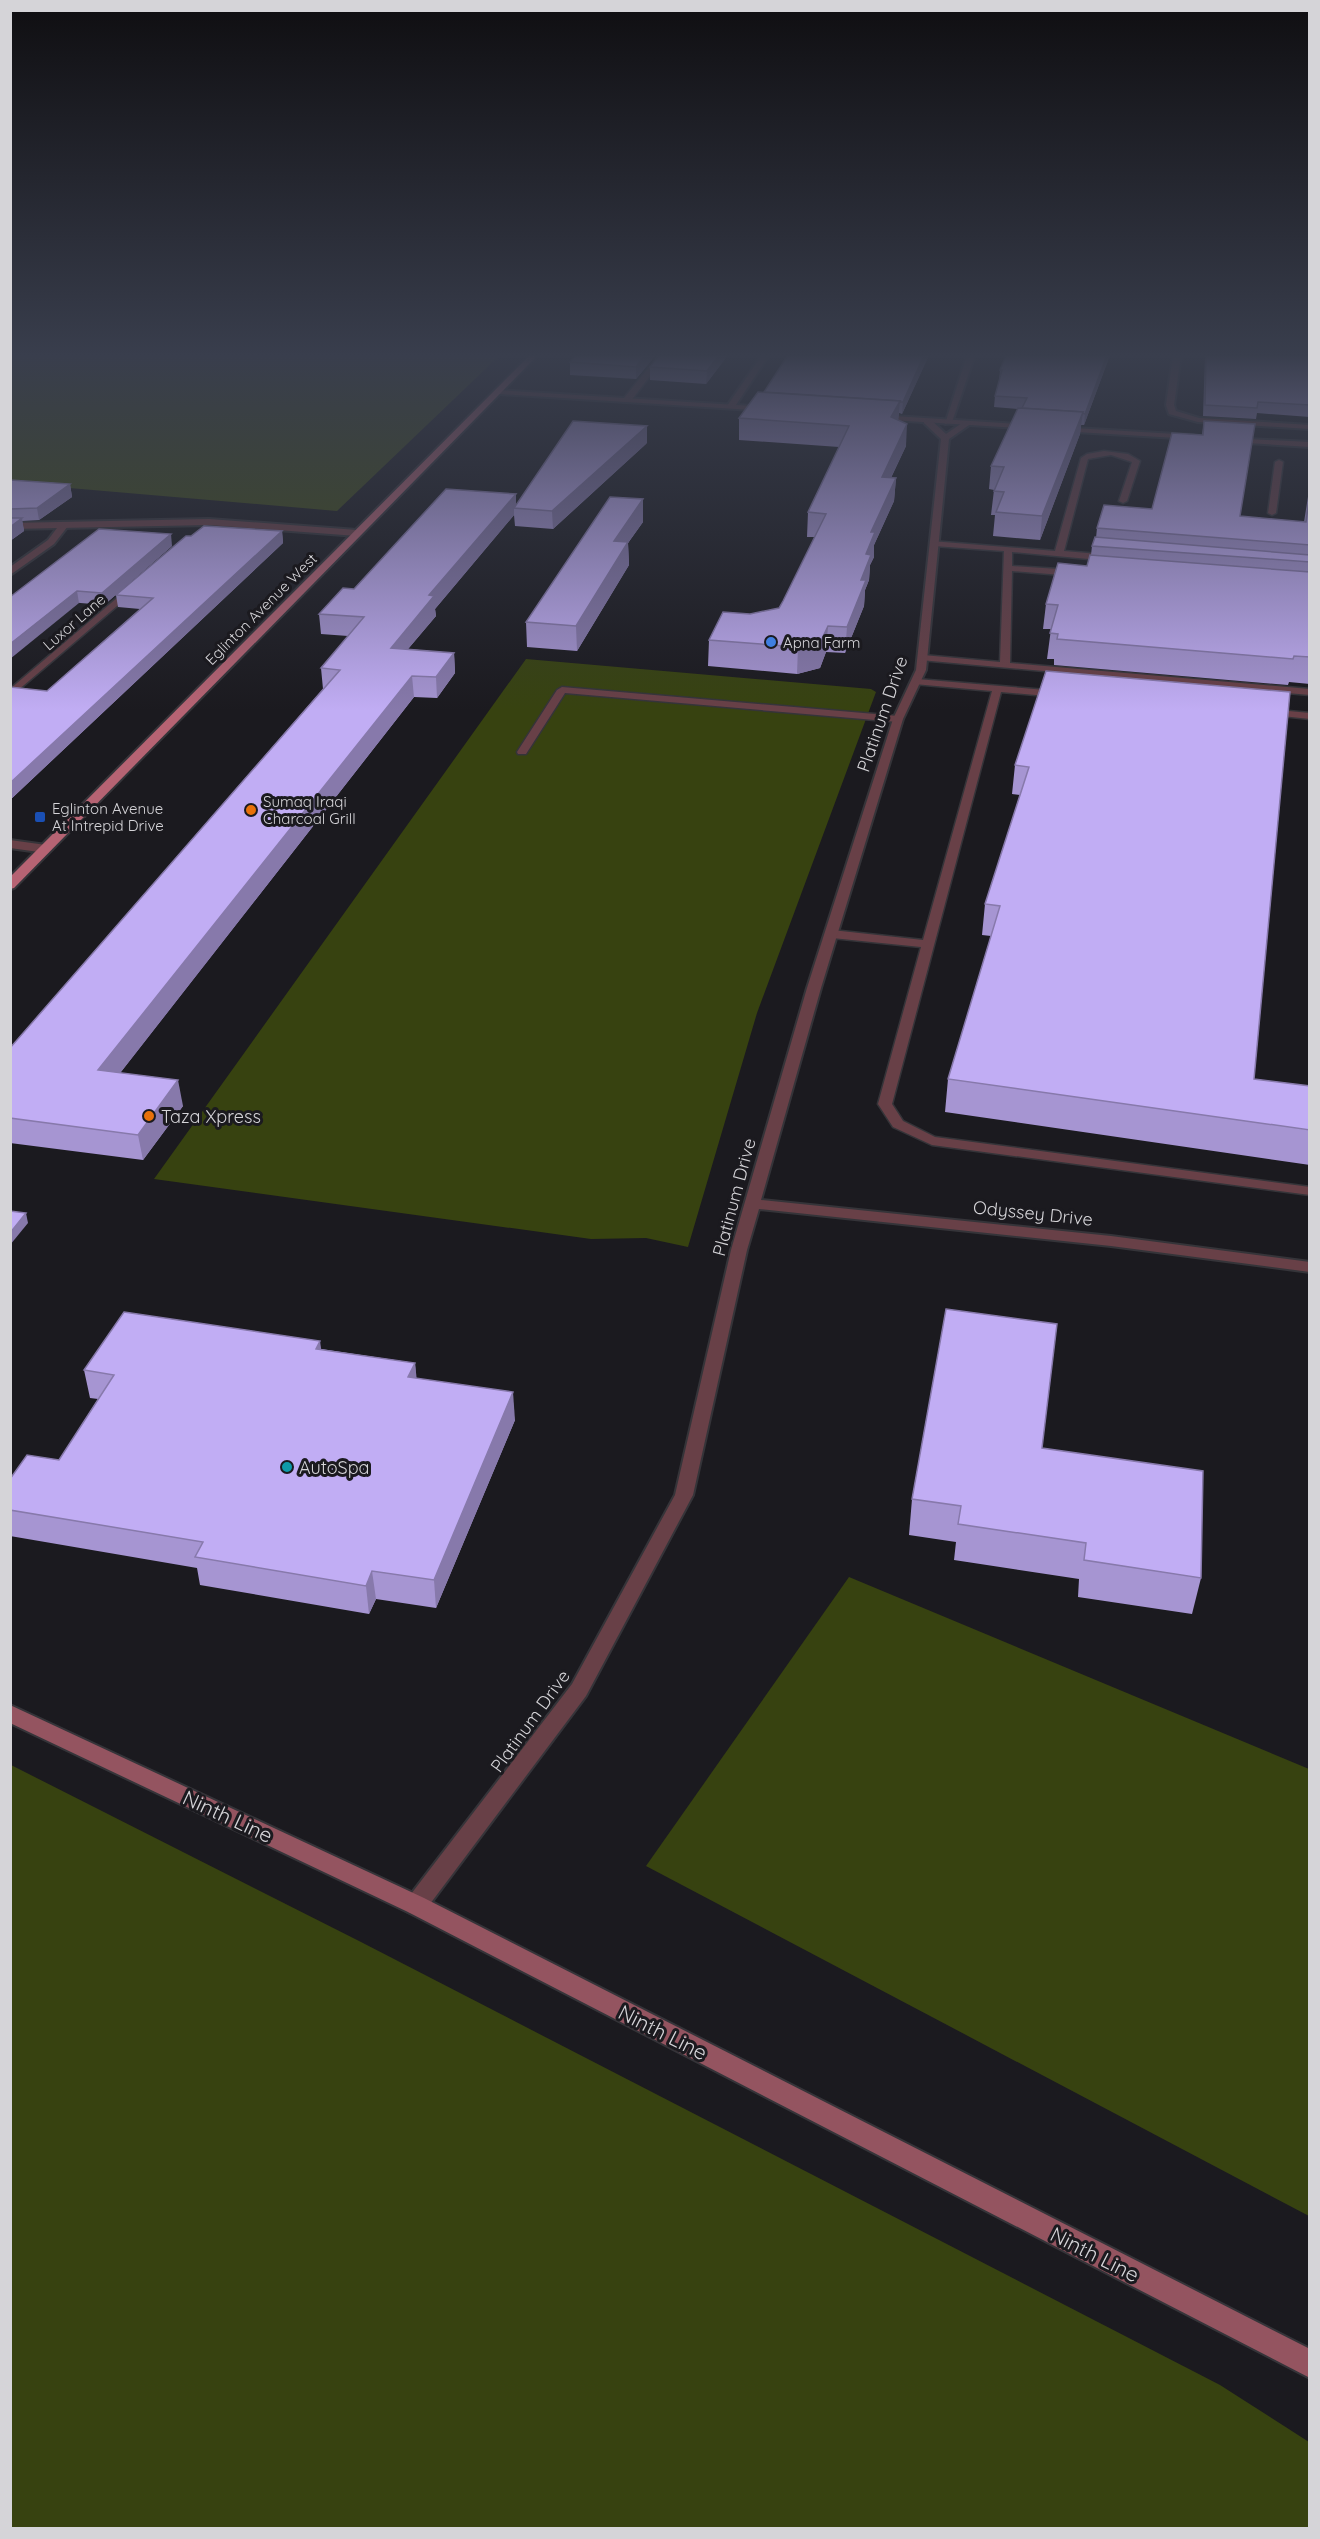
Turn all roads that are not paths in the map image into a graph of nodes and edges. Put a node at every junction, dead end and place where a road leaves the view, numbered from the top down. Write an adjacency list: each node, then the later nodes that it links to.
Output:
1 (417, 473): 12 (main road, Eglinton Avenue West)
2 (941, 473): 13 (street, Platinum Drive)
3 (1081, 473): 15 (lane)
4 (1132, 473): 6 (lane)
5 (1278, 473): 7 (lane)
6 (1123, 501)
7 (1272, 513)
8 (209, 522): 10 (street); 11 (lane); 12 (street)
9 (10, 526): 10 (street)
10 (63, 526): 18 (street)
11 (199, 532)
12 (357, 533): 33 (main road, Eglinton Avenue West)
13 (934, 543): 14 (lane); 21 (street, Platinum Drive)
14 (1008, 549): 15 (lane); 17 (lane)
15 (1059, 553): 16 (lane)
16 (1118, 558)
17 (1008, 568): 19 (lane); 22 (lane)
18 (10, 572)
19 (1089, 574)
20 (145, 579): 26 (lane, Luxor Lane)
21 (923, 658): 22 (lane); 23 (street, Platinum Drive)
22 (1005, 665): 25 (lane)
23 (917, 682): 24 (lane); 30 (street, Platinum Drive)
24 (997, 689): 27 (lane); 36 (lane)
25 (1310, 692)
26 (10, 694)
27 (1066, 695)
28 (1252, 711): 29 (lane)
29 (1310, 716)
30 (898, 719): 31 (lane); 35 (street, Platinum Drive)
31 (522, 752)
32 (10, 844): 33 (street)
33 (46, 849): 34 (main road, Eglinton Avenue West)
34 (10, 885)
35 (832, 934): 36 (lane); 38 (street, Platinum Drive)
36 (928, 944): 37 (lane)
37 (1310, 1191)
38 (752, 1204): 39 (street, Odyssey Drive); 41 (street, Platinum Drive)
39 (1310, 1267)
40 (10, 1713): 41 (main road, Ninth Line)
41 (416, 1905): 42 (main road, Ninth Line)
42 (1310, 2364)

